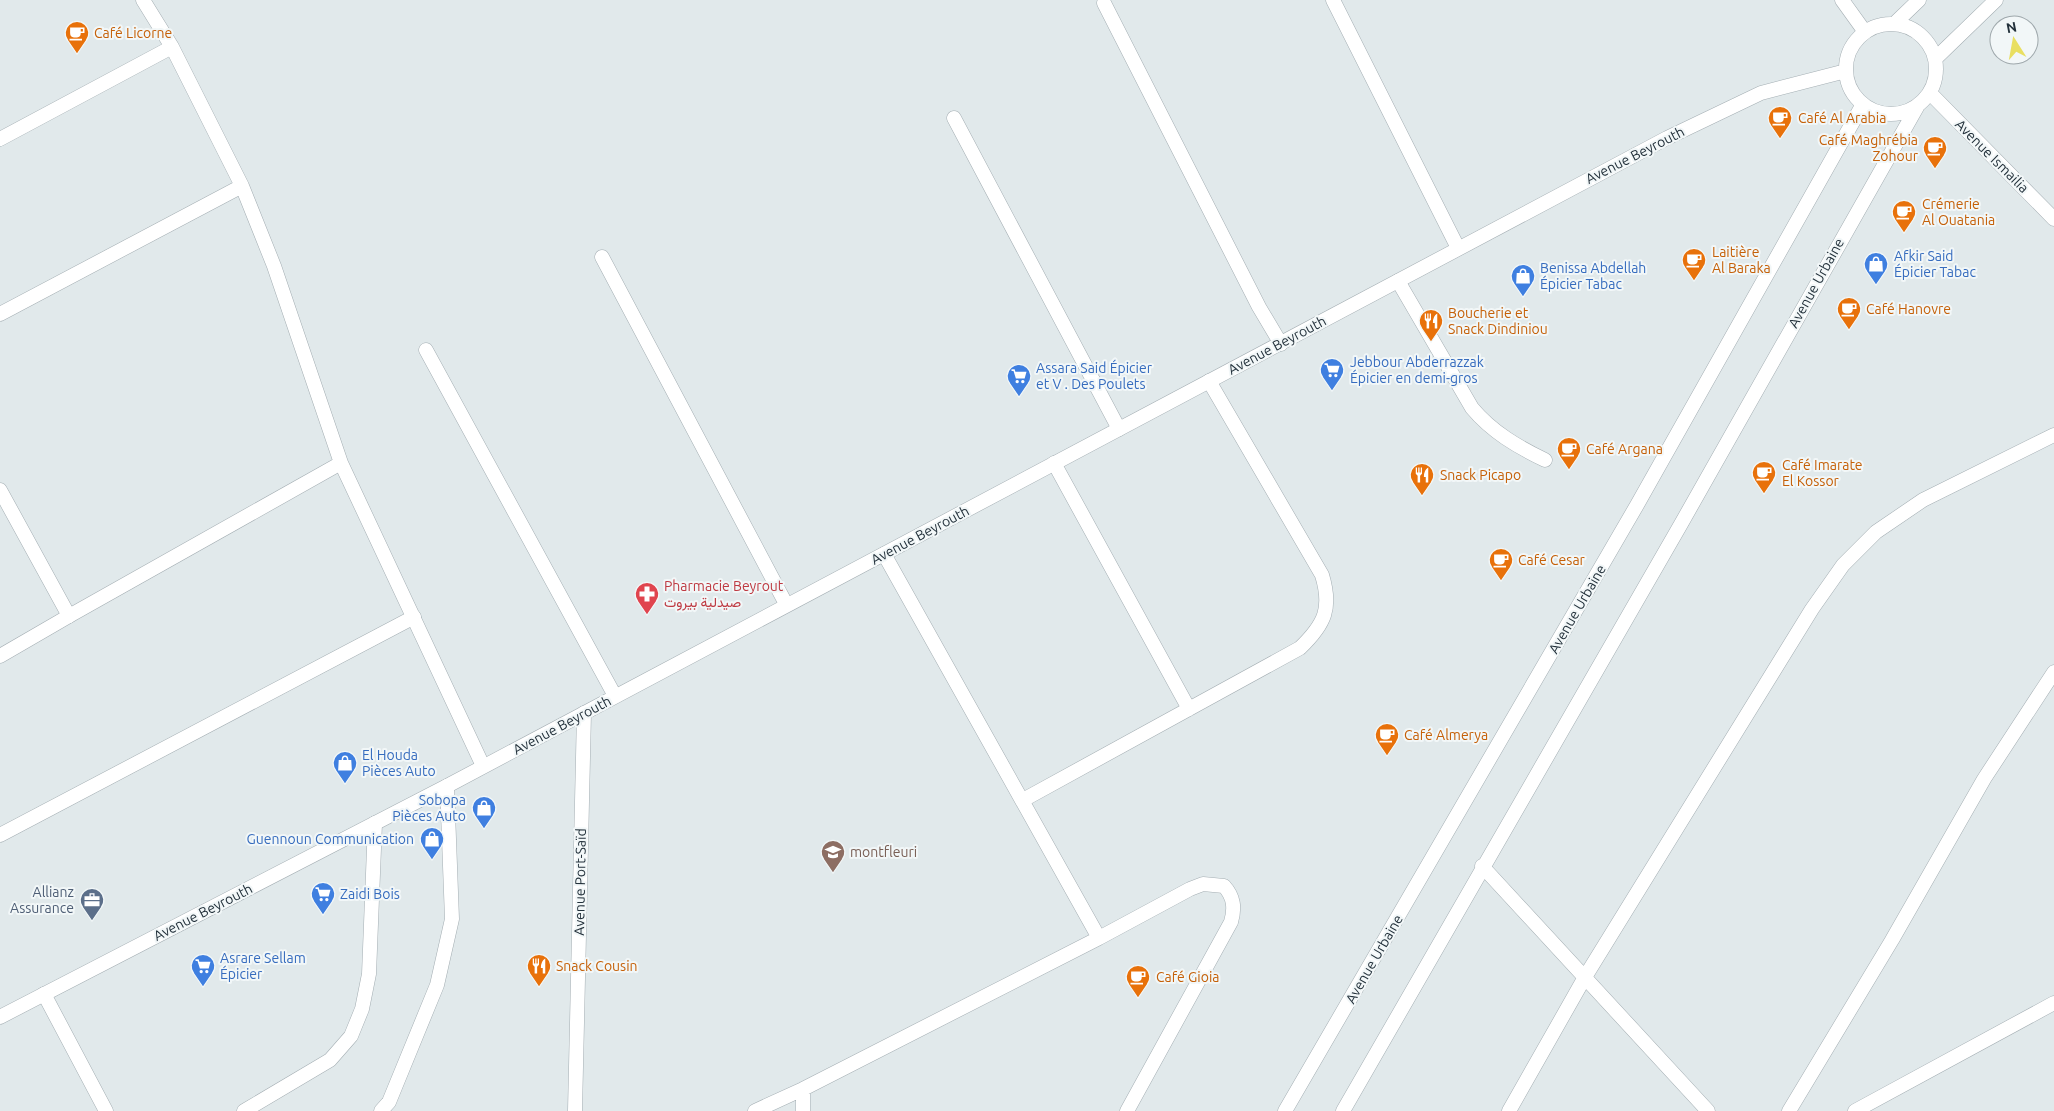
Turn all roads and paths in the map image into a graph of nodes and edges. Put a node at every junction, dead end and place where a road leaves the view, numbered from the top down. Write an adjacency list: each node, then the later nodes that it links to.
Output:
1 (143, 0): 9 (street)
2 (1333, 0): 19 (street)
3 (1842, 0): 8 (street)
4 (1919, 0): 7 (street)
5 (1996, 0): 10 (street)
6 (1104, 3): 23 (street)
7 (1894, 24): 8 (street); 10 (street)
8 (1865, 32): 11 (street)
9 (172, 47): 16 (street); 17 (street)
10 (1936, 58): 12 (street)
11 (1846, 71): 13 (street); 19 (street, Avenue Beyrouth)
12 (1930, 93): 14 (street); 18 (street, Avenue Ismailia)
13 (1863, 104): 14 (street); 60 (street, Avenue Urbaine)
14 (1916, 107): 46 (street, Avenue Urbaine)
15 (954, 118): 26 (street)
16 (0, 138)
17 (242, 186): 22 (street); 29 (street)
18 (2054, 219)
19 (1458, 248): 21 (street, Avenue Beyrouth)
20 (602, 257): 33 (street)
21 (1398, 281): 23 (street, Avenue Beyrouth); 28 (street)
22 (0, 314)
23 (1281, 344): 25 (street, Avenue Beyrouth)
24 (426, 350): 38 (street)
25 (1209, 381): 26 (street, Avenue Beyrouth); 39 (street)
26 (1119, 429): 30 (street, Avenue Beyrouth)
27 (2054, 435): 48 (street)
28 (1545, 460)
29 (341, 463): 34 (street); 35 (street)
30 (1054, 463): 32 (street, Avenue Beyrouth); 39 (street)
31 (0, 490): 34 (street)
32 (884, 554): 33 (street, Avenue Beyrouth); 43 (street)
33 (786, 604): 38 (street, Avenue Beyrouth)
34 (69, 616): 36 (street)
35 (414, 617): 41 (street); 45 (street)
36 (0, 656)
37 (2054, 672): 64 (street)
38 (615, 696): 40 (street, Avenue Beyrouth)
39 (1189, 709): 43 (street)
40 (584, 713): 41 (street, Avenue Beyrouth); 56 (street, Avenue Port-Saïd)
41 (482, 766): 42 (street, Avenue Beyrouth)
42 (447, 786): 44 (street, Avenue Beyrouth); 55 (street)
43 (1023, 800): 47 (street)
44 (375, 823): 49 (street, Avenue Beyrouth); 54 (street)
45 (0, 835)
46 (1482, 866): 48 (street); 61 (street, Avenue Urbaine)
47 (1099, 938): 52 (street); 59 (street)
48 (1585, 977): 62 (street); 63 (street)
49 (44, 994): 51 (street, Avenue Beyrouth); 53 (street)
50 (2054, 1003): 65 (street)
51 (0, 1017)
52 (803, 1089): 57 (street); 58 (street)
53 (106, 1111)
54 (244, 1111)
55 (381, 1111)
56 (575, 1111)
57 (754, 1111)
58 (803, 1111)
59 (1127, 1111)
60 (1285, 1111)
61 (1343, 1111)
62 (1509, 1111)
63 (1708, 1111)
64 (1789, 1111)
65 (1855, 1111)

